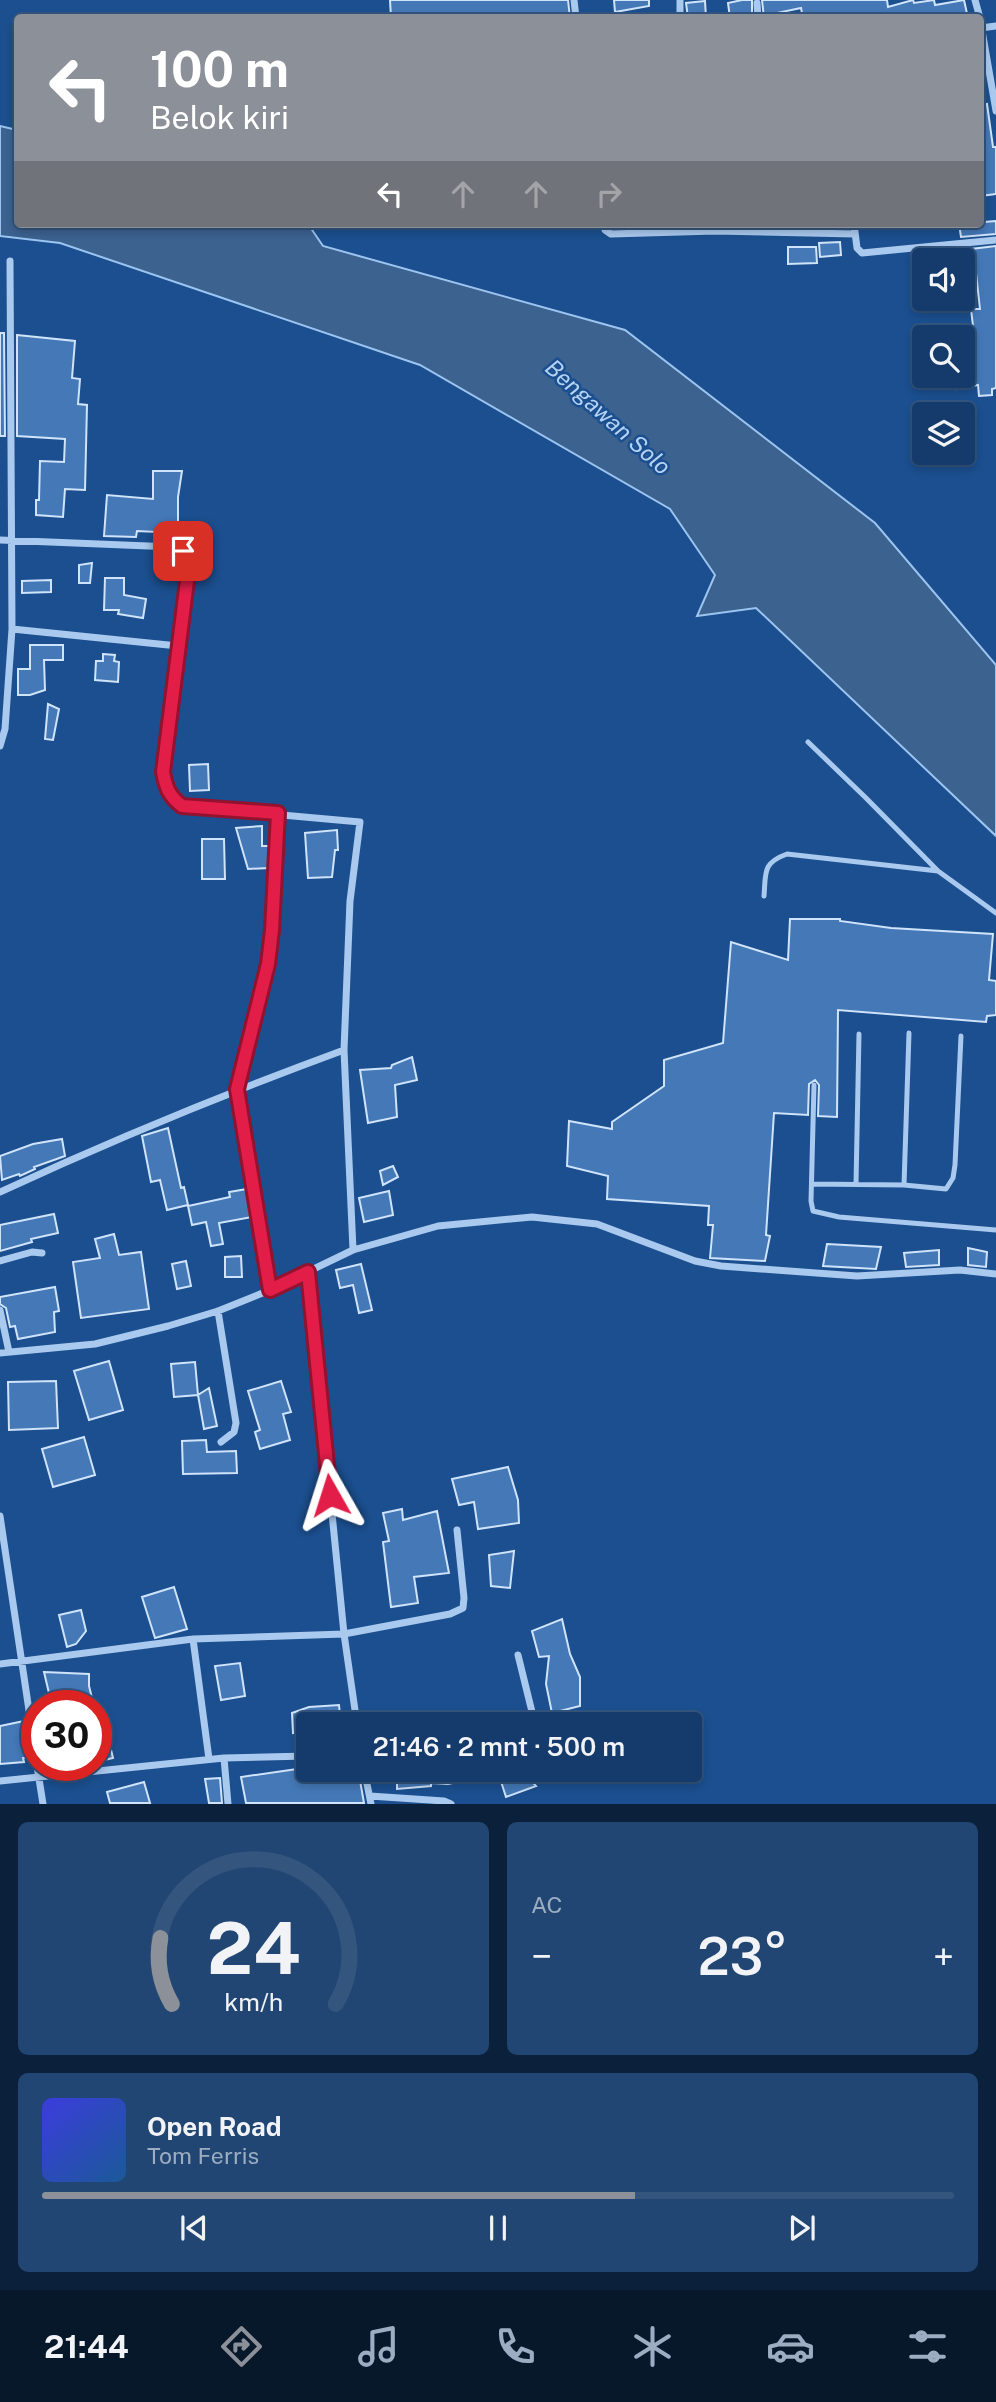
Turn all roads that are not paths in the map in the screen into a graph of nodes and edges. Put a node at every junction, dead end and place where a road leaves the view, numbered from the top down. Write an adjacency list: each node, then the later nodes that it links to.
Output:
1 (757, 3): 2 (street)
2 (758, 14)
3 (984, 45): 4 (street)
4 (996, 111)
5 (604, 228): 6 (street)
6 (700, 228)
7 (733, 228): 10 (street)
8 (822, 228): 10 (street)
9 (854, 228): 11 (street)
10 (822, 233): 11 (street)
11 (855, 234): 12 (street)
12 (996, 240)
13 (10, 261): 15 (street)
14 (0, 540): 15 (street)
15 (11, 540): 16 (street); 17 (street)
16 (12, 629): 17 (street); 19 (street)
17 (178, 646): 20 (street)
18 (808, 742): 21 (lane)
19 (0, 746)
20 (278, 813): 27 (street); 29 (street)
21 (938, 871): 22 (lane); 23 (lane)
22 (764, 896)
23 (996, 913)
24 (909, 1033): 32 (lane)
25 (859, 1034): 31 (lane)
26 (961, 1036): 32 (lane)
27 (344, 1050): 29 (street); 35 (street)
28 (814, 1086): 30 (lane)
29 (237, 1089): 33 (street); 40 (street)
30 (812, 1184): 31 (lane); 34 (lane)
31 (856, 1184): 32 (lane)
32 (904, 1185)
33 (0, 1192)
34 (996, 1230)
35 (353, 1250): 38 (street); 39 (street)
36 (42, 1253): 37 (street)
37 (0, 1261)
38 (308, 1272): 40 (street); 49 (street)
39 (996, 1274)
40 (270, 1290): 42 (street)
41 (0, 1310): 43 (street)
42 (218, 1311): 43 (street); 45 (street)
43 (9, 1352): 44 (street)
44 (0, 1353)
45 (221, 1442)
46 (0, 1516): 47 (street)
47 (1, 1527): 52 (street)
48 (457, 1530): 49 (street)
49 (344, 1634): 50 (street); 55 (street)
50 (193, 1639): 52 (street); 59 (street)
51 (518, 1655): 56 (street)
52 (22, 1662): 53 (street); 54 (street)
53 (0, 1664)
54 (26, 1690)
55 (355, 1712)
56 (532, 1712)
57 (296, 1756): 58 (street)
58 (224, 1758): 59 (street); 67 (street)
59 (209, 1759): 60 (street)
60 (112, 1769)
61 (21, 1779): 63 (street)
62 (40, 1781): 66 (street)
63 (0, 1782)
64 (367, 1782): 65 (street)
65 (370, 1800): 68 (street)
66 (43, 1804)
67 (228, 1804)
68 (451, 1804)

